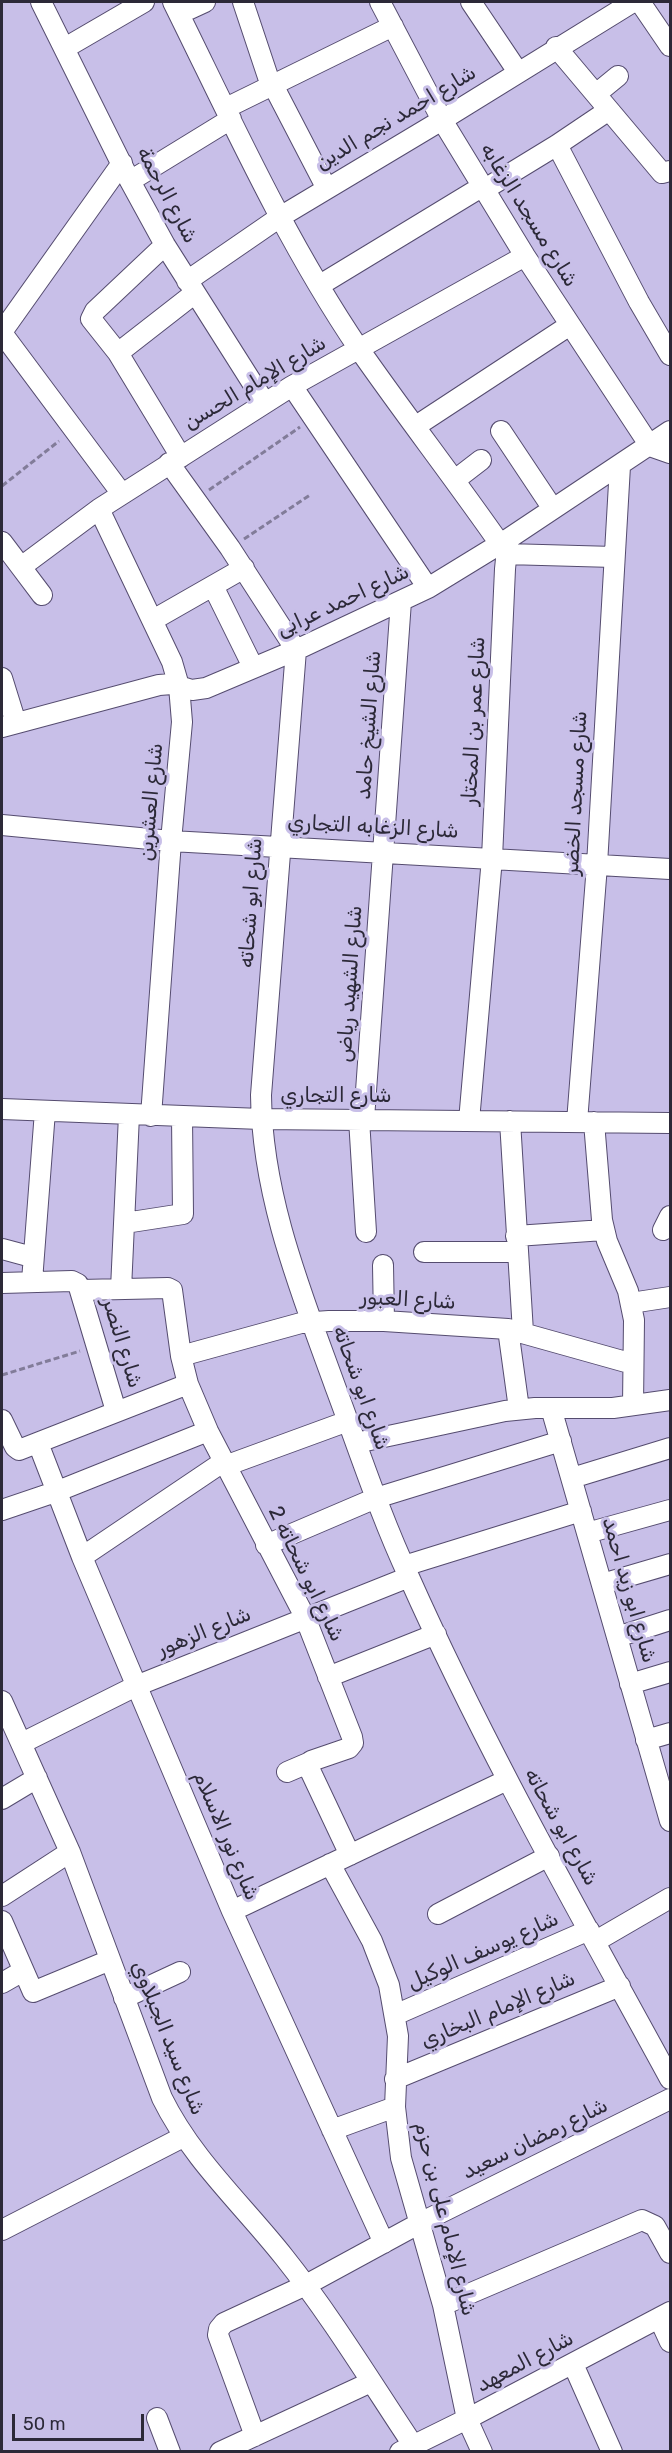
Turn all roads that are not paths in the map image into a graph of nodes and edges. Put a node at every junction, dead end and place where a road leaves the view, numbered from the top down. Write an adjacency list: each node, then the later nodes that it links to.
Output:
1 (41, 2): 12 (street, شارع الرحمة)
2 (144, 2): 12 (street)
3 (201, 2): 8 (street)
4 (243, 2): 15 (street)
5 (380, 2): 9 (street, شارع مسجد الزغابه)
6 (471, 2): 13 (street)
7 (632, 2): 10 (street); 11 (street, شارع احمد نجم الدين)
8 (176, 8): 17 (street)
9 (393, 26): 15 (street); 18 (street, شارع مسجد الزغابه)
10 (670, 46)
11 (556, 47): 13 (street, شارع احمد نجم الدين); 16 (street)
12 (65, 48): 20 (street, شارع الرحمة)
13 (518, 72): 18 (street, شارع احمد نجم الدين)
14 (618, 76): 16 (street)
15 (272, 85): 17 (street); 24 (street)
16 (603, 102): 19 (street); 21 (street)
17 (228, 114): 22 (street); 25 (street)
18 (442, 120): 23 (street, شارع مسجد الزغابه); 24 (street, شارع احمد نجم الدين)
19 (557, 146): 23 (street); 34 (street)
20 (122, 163): 22 (street, شارع الرحمة); 31 (street)
21 (670, 171)
22 (130, 181): 26 (street, شارع الرحمة)
23 (484, 188): 27 (street, شارع مسجد الزغابه); 28 (street)
24 (327, 189): 25 (street, شارع احمد نجم الدين)
25 (280, 217): 28 (street); 29 (street, شارع احمد نجم الدين)
26 (165, 245): 29 (street, شارع الرحمة); 33 (street)
27 (525, 256): 30 (street, شارع مسجد الزغابه); 32 (street, شارع الإمام الحسن)
28 (320, 285): 32 (street)
29 (191, 287): 33 (street, شارع احمد نجم الدين); 36 (street, شارع الرحمة)
30 (570, 325): 37 (street); 40 (street, شارع مسجد الزغابه)
31 (2, 333): 46 (street)
32 (359, 348): 35 (street, شارع الإمام الحسن); 37 (street)
33 (118, 352): 42 (street)
34 (670, 355)
35 (292, 386): 36 (street, شارع الإمام الحسن); 55 (street)
36 (265, 403): 42 (street, شارع الإمام الحسن)
37 (416, 426): 45 (street)
38 (501, 431): 48 (street)
39 (670, 431): 40 (street, شارع احمد عرابى)
40 (650, 446): 41 (street); 44 (street, شارع احمد عرابى)
41 (670, 453)
42 (175, 460): 46 (street, شارع الإمام الحسن); 53 (street)
43 (481, 460): 45 (street)
44 (620, 466): 48 (street, شارع احمد عرابى); 51 (street, شارع مسجد الخضر)
45 (455, 480): 50 (street)
46 (122, 494): 47 (street, شارع الإمام الحسن)
47 (99, 509): 52 (street, شارع الإمام الحسن); 58 (street, شارع العشرين)
48 (553, 509): 50 (street, شارع احمد عرابى)
49 (2, 542): 52 (street)
50 (505, 546): 51 (street); 55 (street, شارع احمد عرابى); 68 (street, شارع عمر بن المختار)
51 (614, 557): 69 (street, شارع مسجد الخضر)
52 (21, 567): 56 (street)
53 (244, 568): 54 (street); 59 (street)
54 (213, 586): 58 (street); 60 (street)
55 (428, 588): 57 (street, شارع احمد عرابى)
56 (42, 595)
57 (401, 601): 59 (street, شارع احمد عرابى); 67 (street, شارع الشيخ حامد)
58 (153, 620): 62 (street, شارع العشرين)
59 (296, 650): 60 (street, شارع احمد عرابى); 66 (street, شارع ابو شحاته)
60 (253, 667): 62 (street, شارع احمد عرابى)
61 (2, 678): 63 (street)
62 (179, 686): 63 (street, شارع احمد عرابى); 65 (street, شارع العشرين)
63 (9, 725)
64 (2, 825): 65 (street, شارع الزغابه التجاري)
65 (171, 841): 66 (street, شارع الزغابه التجاري); 74 (street, شارع العشرين)
66 (280, 846): 67 (street, شارع الزغابه التجاري); 76 (street, شارع ابو شحاته)
67 (384, 853): 68 (street, شارع الزغابه التجاري); 77 (street, شارع الشهيد رياض)
68 (492, 858): 69 (street, شارع الزغابه التجاري); 78 (street, شارع عمر بن المختار)
69 (597, 865): 70 (street, شارع الزغابه التجاري); 80 (street, شارع مسجد الخضر)
70 (670, 869)
71 (2, 1109): 72 (street, شارع التجاري)
72 (45, 1110): 73 (street, شارع التجاري); 88 (street)
73 (129, 1115): 74 (street, شارع التجاري); 82 (street)
74 (151, 1116): 75 (street, شارع التجاري)
75 (182, 1117): 76 (street, شارع التجاري); 82 (street)
76 (261, 1119): 77 (street, شارع التجاري); 97 (street, شارع ابو شحاته)
77 (362, 1119): 78 (street, شارع التجاري); 84 (street, شارع الشهيد رياض)
78 (470, 1121): 79 (street, شارع التجاري)
79 (510, 1121): 80 (street, شارع التجاري); 85 (street)
80 (585, 1122): 81 (street, شارع التجاري); 83 (street, شارع مسجد الخضر)
81 (670, 1123)
82 (124, 1223): 92 (street)
83 (604, 1230): 85 (street); 95 (street, شارع مسجد الخضر)
84 (366, 1232)
85 (517, 1244): 87 (street); 98 (street)
86 (2, 1249): 88 (street)
87 (424, 1252)
88 (32, 1257): 90 (street)
89 (383, 1266): 96 (street)
90 (32, 1281): 91 (street); 93 (street)
91 (2, 1283)
92 (122, 1289): 93 (street); 99 (street, شارع ابو شحاته 2)
93 (81, 1290): 106 (street, شارع النصر)
94 (670, 1297): 95 (street)
95 (631, 1304): 100 (street, شارع مسجد الخضر)
96 (384, 1321): 97 (street, شارع العبور); 98 (street, شارع العبور)
97 (311, 1322): 99 (street, شارع العبور); 108 (street, شارع ابو شحاته)
98 (515, 1331): 100 (street, شارع العبور); 105 (street)
99 (181, 1356): 101 (street, شارع ابو شحاته 2)
100 (633, 1364): 103 (street, شارع مسجد الخضر)
101 (188, 1384): 106 (street); 109 (street, شارع ابو شحاته 2)
102 (670, 1400): 103 (street)
103 (633, 1405): 104 (street)
104 (551, 1408): 105 (street); 110 (street, شارع ابو زيد احمد)
105 (519, 1409): 112 (street)
106 (117, 1410): 111 (street)
107 (2, 1420): 111 (street)
108 (348, 1421): 112 (street, شارع ابو شحاته); 114 (street)
109 (207, 1431): 114 (street, شارع ابو شحاته 2); 116 (street)
110 (561, 1441): 115 (street, شارع ابو زيد احمد); 117 (street)
111 (38, 1443): 116 (street, شارع نور الاسلام)
112 (356, 1443): 117 (street, شارع ابو شحاته)
113 (670, 1448): 115 (street)
114 (224, 1464): 122 (street, شارع ابو شحاته 2); 123 (street)
115 (572, 1478): 120 (street, شارع ابو زيد احمد)
116 (58, 1491): 118 (street); 123 (street, شارع نور الاسلام)
117 (376, 1498): 122 (street); 125 (street, شارع ابو شحاته)
118 (2, 1510)
119 (670, 1510): 121 (street)
120 (581, 1511): 121 (street, شارع ابو زيد احمد); 125 (street, شارع الزهور)
121 (587, 1533): 126 (street, شارع ابو زيد احمد)
122 (266, 1545): 127 (street, شارع ابو شحاته 2)
123 (82, 1557): 134 (street, شارع نور الاسلام)
124 (670, 1564): 126 (street)
125 (406, 1572): 127 (street, شارع الزهور); 129 (street, شارع ابو شحاته)
126 (602, 1584): 130 (street, شارع ابو زيد احمد)
127 (305, 1617): 132 (street, شارع ابو شحاته 2); 134 (street, شارع الزهور)
128 (670, 1620): 130 (street)
129 (436, 1634): 132 (street); 142 (street, شارع ابو شحاته)
130 (617, 1637): 133 (street, شارع ابو زيد احمد)
131 (670, 1672): 133 (street)
132 (328, 1677): 139 (street, شارع ابو شحاته 2)
133 (630, 1684): 137 (street, شارع ابو زيد احمد)
134 (136, 1686): 138 (street, شارع الزهور); 152 (street, شارع نور الاسلام)
135 (2, 1701): 138 (street, شارع سيد الجبلاوي)
136 (670, 1733): 137 (street)
137 (646, 1740): 143 (street, شارع ابو زيد احمد)
138 (22, 1743): 141 (street, شارع سيد الجبلاوي)
139 (308, 1763): 140 (street); 147 (street)
140 (287, 1772)
141 (37, 1778): 144 (street); 146 (street, شارع سيد الجبلاوي)
142 (507, 1780): 147 (street); 148 (street, شارع ابو شحاته)
143 (666, 1789): 145 (street, شارع ابو زيد احمد)
144 (2, 1799)
145 (670, 1821)
146 (70, 1852): 150 (street); 156 (street, شارع سيد الجبلاوي)
147 (350, 1855): 149 (street)
148 (549, 1856): 153 (street); 155 (street, شارع ابو شحاته)
149 (330, 1864): 152 (street); 162 (street, شارع الإمام على بن حزم)
150 (2, 1896)
151 (670, 1898): 155 (street, شارع يوسف الوكيل)
152 (232, 1911): 167 (street, شارع نور الاسلام)
153 (438, 1914)
154 (2, 1921): 157 (street)
155 (593, 1935): 160 (street, شارع ابو شحاته); 162 (street, شارع يوسف الوكيل)
156 (110, 1960): 157 (street); 161 (street, شارع سيد الجبلاوي)
157 (23, 1971): 159 (street)
158 (180, 1972): 161 (street)
159 (2, 1983)
160 (620, 1986): 163 (street, شارع الإمام البخاري); 164 (street, شارع ابو شحاته)
161 (124, 1998): 168 (street, شارع سيد الجبلاوي)
162 (395, 2015): 163 (street, شارع الإمام على بن حزم)
163 (396, 2079): 166 (street, شارع الإمام على بن حزم)
164 (670, 2079)
165 (670, 2098): 169 (street, شارع رمضان سعيد)
166 (395, 2107): 167 (street); 169 (street, شارع الإمام على بن حزم)
167 (332, 2130): 171 (street, شارع نور الاسلام)
168 (183, 2137): 170 (street); 173 (street, شارع سيد الجبلاوي)
169 (420, 2223): 171 (street, شارع رمضان سعيد); 174 (street, شارع الإمام على بن حزم)
170 (2, 2230)
171 (384, 2243): 173 (street, شارع رمضان سعيد)
172 (670, 2253): 174 (street)
173 (306, 2285): 178 (street, شارع سيد الجبلاوي); 181 (street, شارع رمضان سعيد)
174 (443, 2305): 180 (street, شارع الإمام على بن حزم)
175 (665, 2315): 176 (street); 177 (street, شارع المعهد)
176 (670, 2342)
177 (573, 2364): 180 (street, شارع المعهد); 186 (street)
178 (370, 2382): 181 (street); 182 (street, شارع سيد الجبلاوي)
179 (157, 2418): 183 (street)
180 (467, 2419): 182 (street, شارع المعهد); 185 (street, شارع الإمام على بن حزم)
181 (255, 2436): 184 (street)
182 (407, 2448)
183 (170, 2451)
184 (220, 2451)
185 (482, 2451)
186 (612, 2451)

